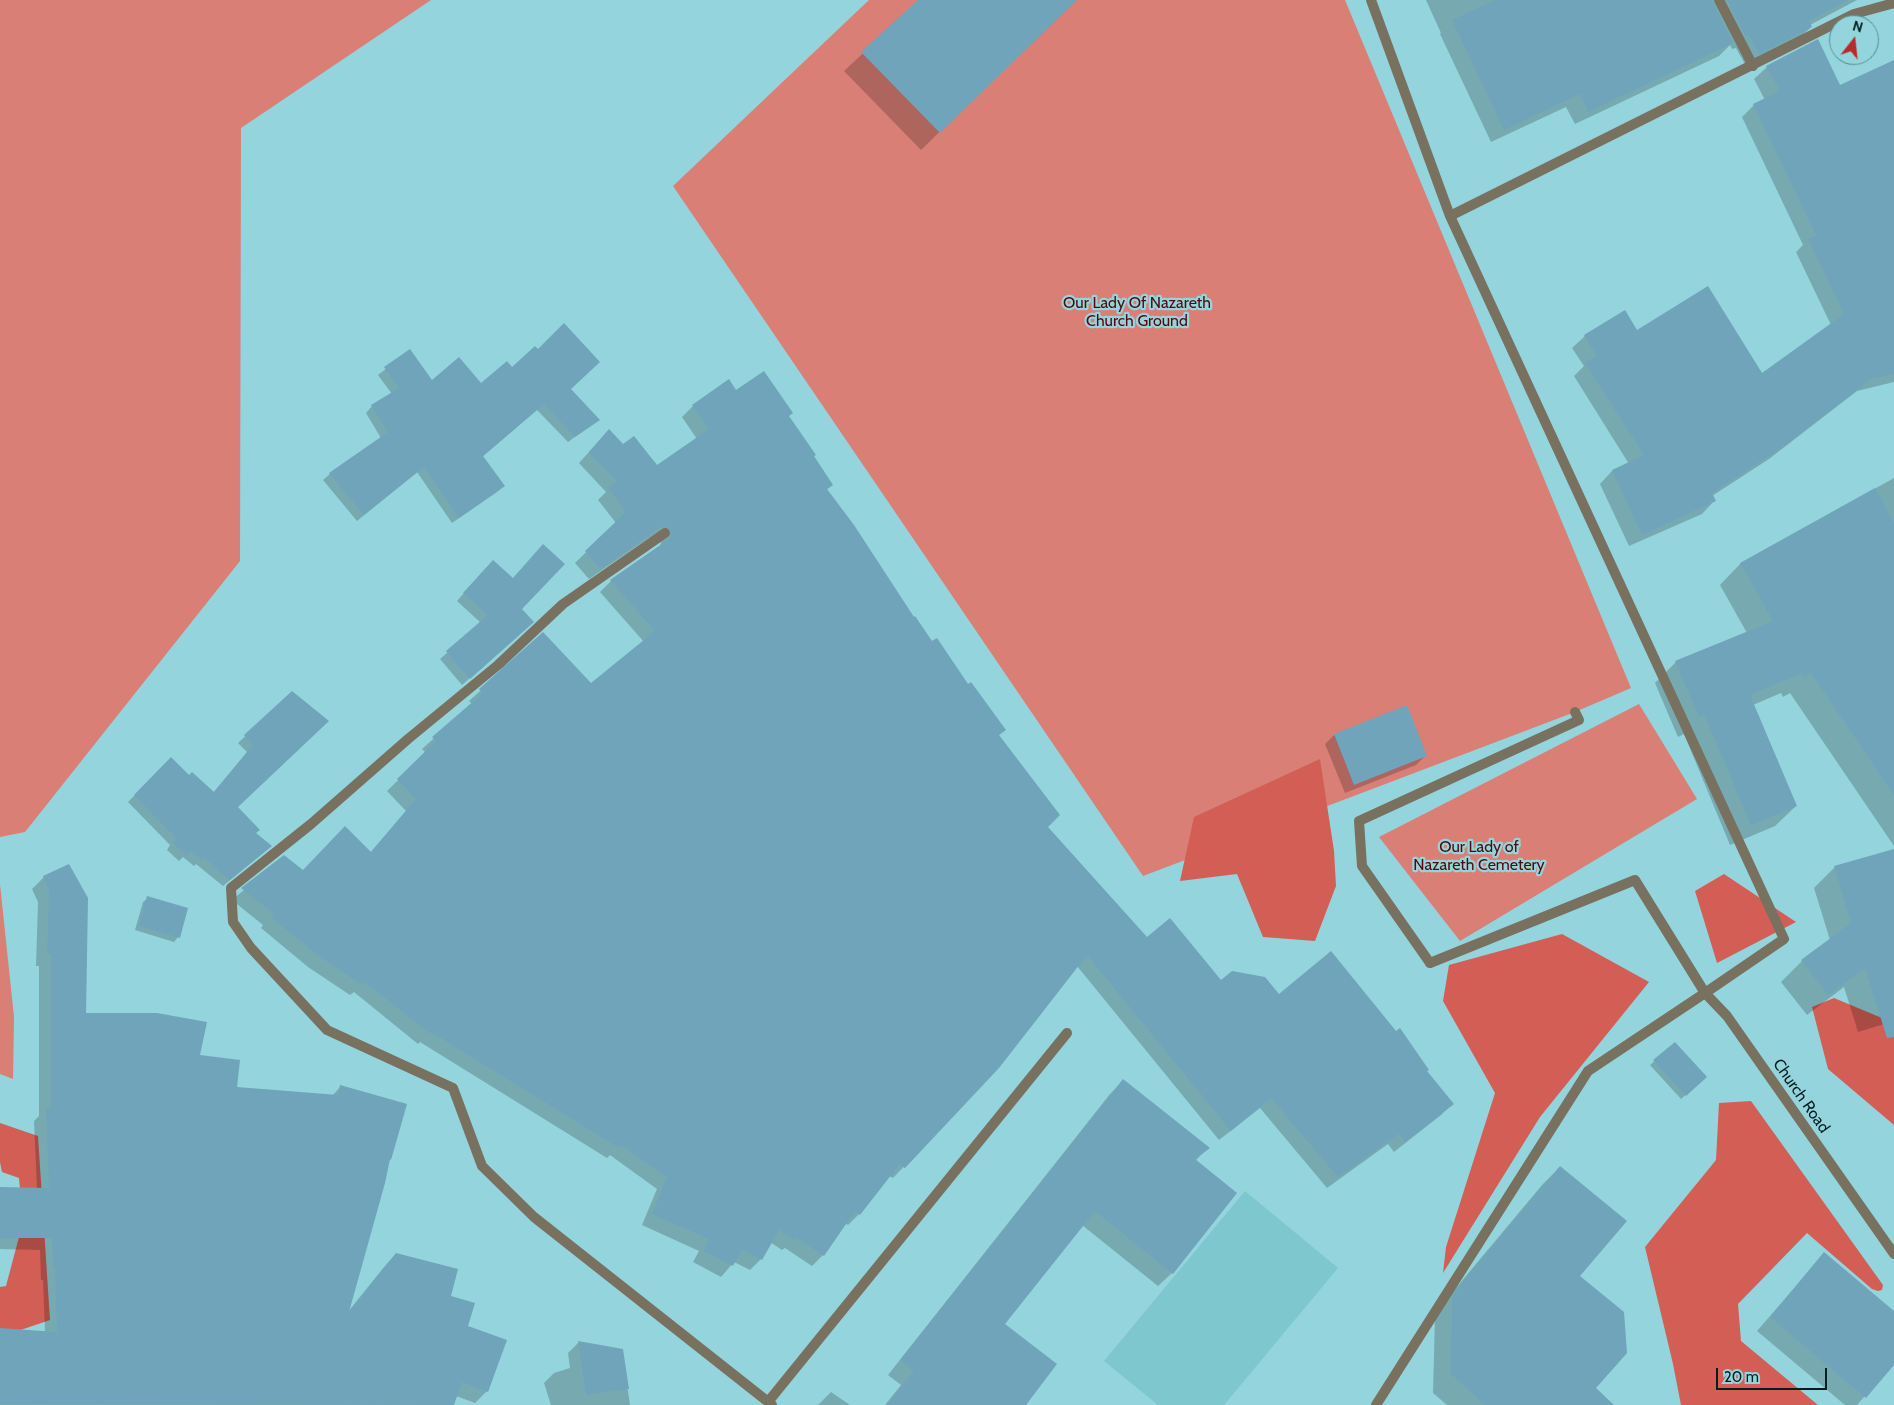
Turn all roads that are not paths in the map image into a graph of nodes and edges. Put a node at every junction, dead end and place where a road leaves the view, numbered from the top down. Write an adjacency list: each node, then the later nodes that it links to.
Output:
1 (1370, 0): 5 (street)
2 (1719, 0): 4 (street)
3 (1894, 3): 4 (street)
4 (1753, 66): 5 (street)
5 (1450, 216): 8 (street)
6 (665, 533): 11 (street)
7 (1575, 712): 8 (street, Church Road)
8 (1705, 993): 10 (street, Church Road); 12 (street)
9 (1067, 1033): 11 (street)
10 (1894, 1254)
11 (770, 1404)
12 (1376, 1405)

